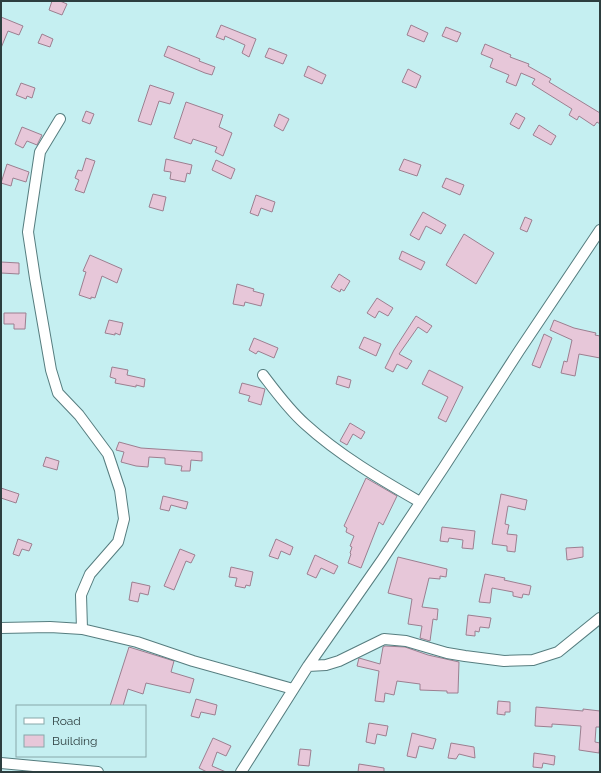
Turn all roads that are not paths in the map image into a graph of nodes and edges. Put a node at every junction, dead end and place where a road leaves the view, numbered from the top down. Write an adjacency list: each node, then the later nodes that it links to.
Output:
1 (60, 119): 7 (street)
2 (600, 230): 4 (street)
3 (263, 375): 4 (street)
4 (420, 502): 8 (street)
5 (600, 618): 8 (street)
6 (1, 628): 7 (street)
7 (82, 629): 9 (street)
8 (308, 666): 9 (street)
9 (293, 689): 12 (street)
10 (1, 763): 11 (street)
11 (98, 772)
12 (241, 772)

